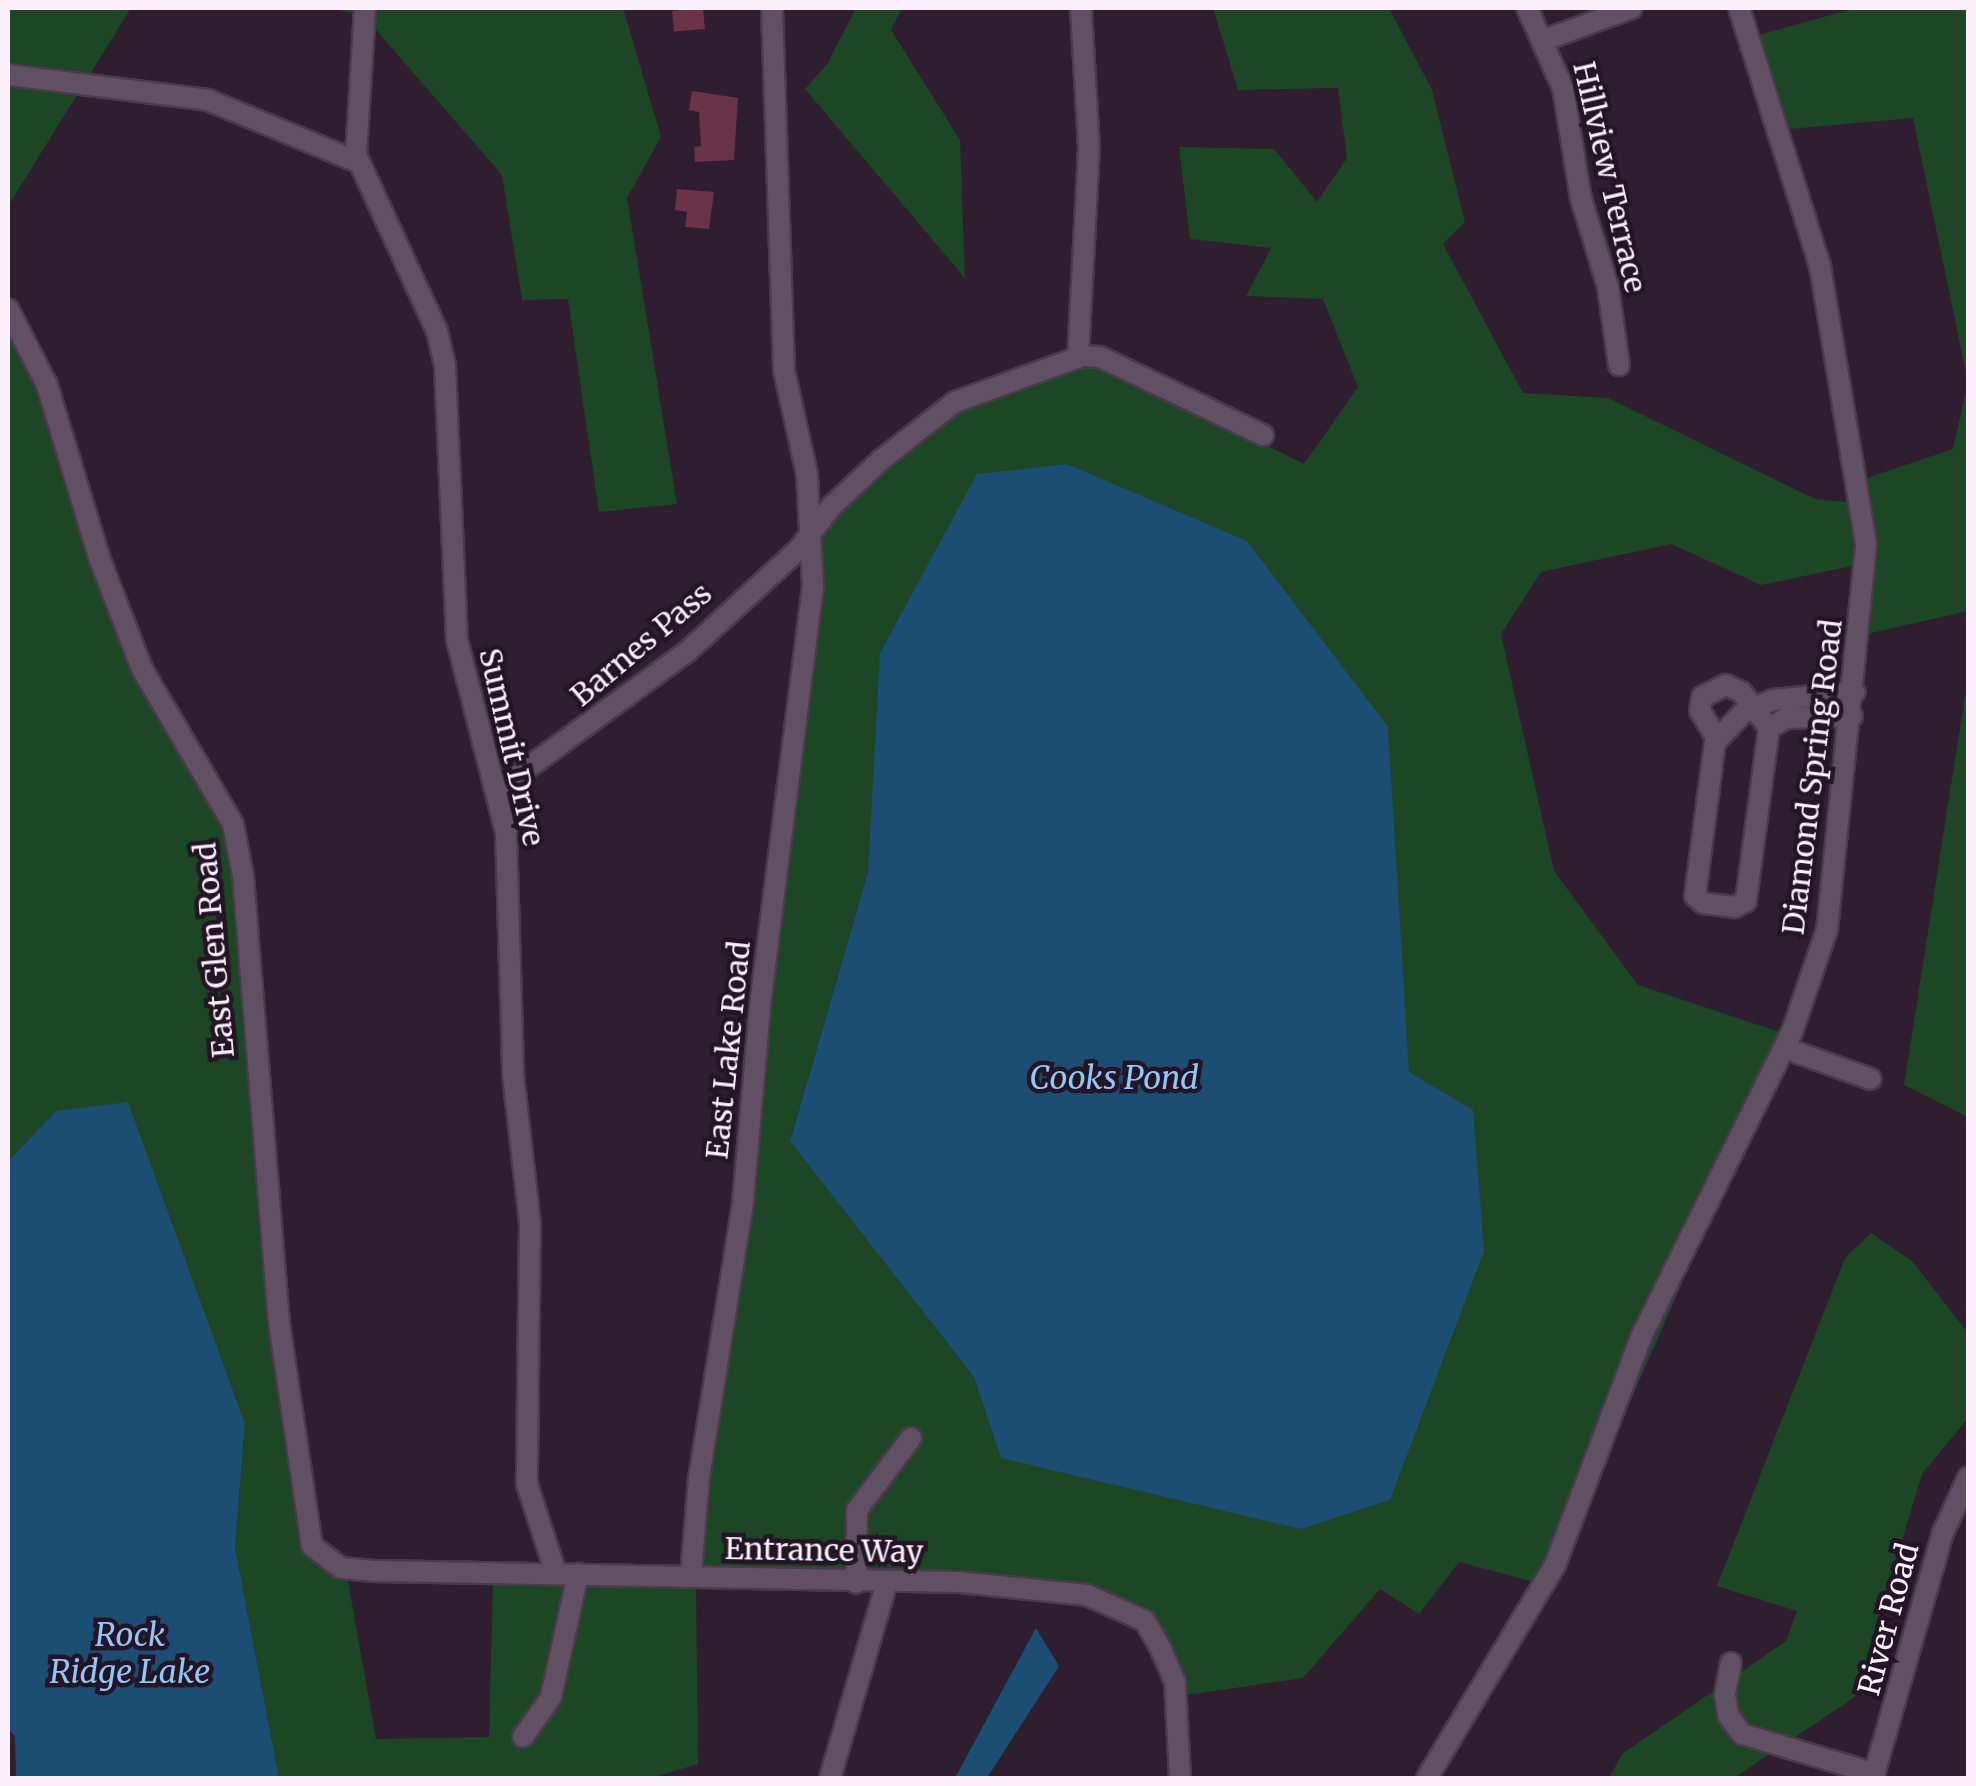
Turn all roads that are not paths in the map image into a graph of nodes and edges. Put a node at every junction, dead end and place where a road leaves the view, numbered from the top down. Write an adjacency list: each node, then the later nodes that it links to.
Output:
1 (365, 8): 9 (street, Summit Drive)
2 (772, 8): 14 (street, East Lake Road)
3 (1081, 8): 11 (street)
4 (1527, 8): 7 (street, Hillview Terrace)
5 (1632, 8): 7 (street)
6 (1739, 8): 15 (street, Diamond Spring Road)
7 (1547, 39): 12 (street, Hillview Terrace)
8 (8, 75): 9 (street)
9 (358, 162): 20 (street, Summit Drive)
10 (8, 309): 25 (street, East Glen Road)
11 (1078, 358): 13 (street); 14 (street, Barnes Pass)
12 (1619, 366)
13 (1263, 435)
14 (814, 528): 20 (street, Barnes Pass); 28 (street, East Lake Road)
15 (1855, 692): 16 (street); 17 (street, Diamond Spring Road)
16 (1754, 708): 18 (street); 19 (street); 19 (street)
17 (1852, 716): 18 (street); 21 (street, Diamond Spring Road)
18 (1769, 728): 19 (street)
19 (1717, 739)
20 (496, 791): 26 (street, Summit Drive)
21 (1784, 1048): 22 (street); 36 (street, Diamond Spring Road)
22 (1871, 1079)
23 (911, 1438): 29 (street)
24 (1968, 1478): 33 (street, River Road)
25 (333, 1564): 26 (street, Entrance Way)
26 (556, 1574): 27 (street, Entrance Way)
27 (578, 1574): 28 (street, Entrance Way); 32 (street)
28 (691, 1575): 29 (street, Entrance Way)
29 (856, 1582): 30 (street, Entrance Way)
30 (888, 1582): 34 (street); 35 (street, Entrance Way)
31 (1730, 1663): 33 (street)
32 (523, 1737)
33 (1874, 1776)
34 (830, 1778)
35 (1180, 1778)
36 (1426, 1778)

